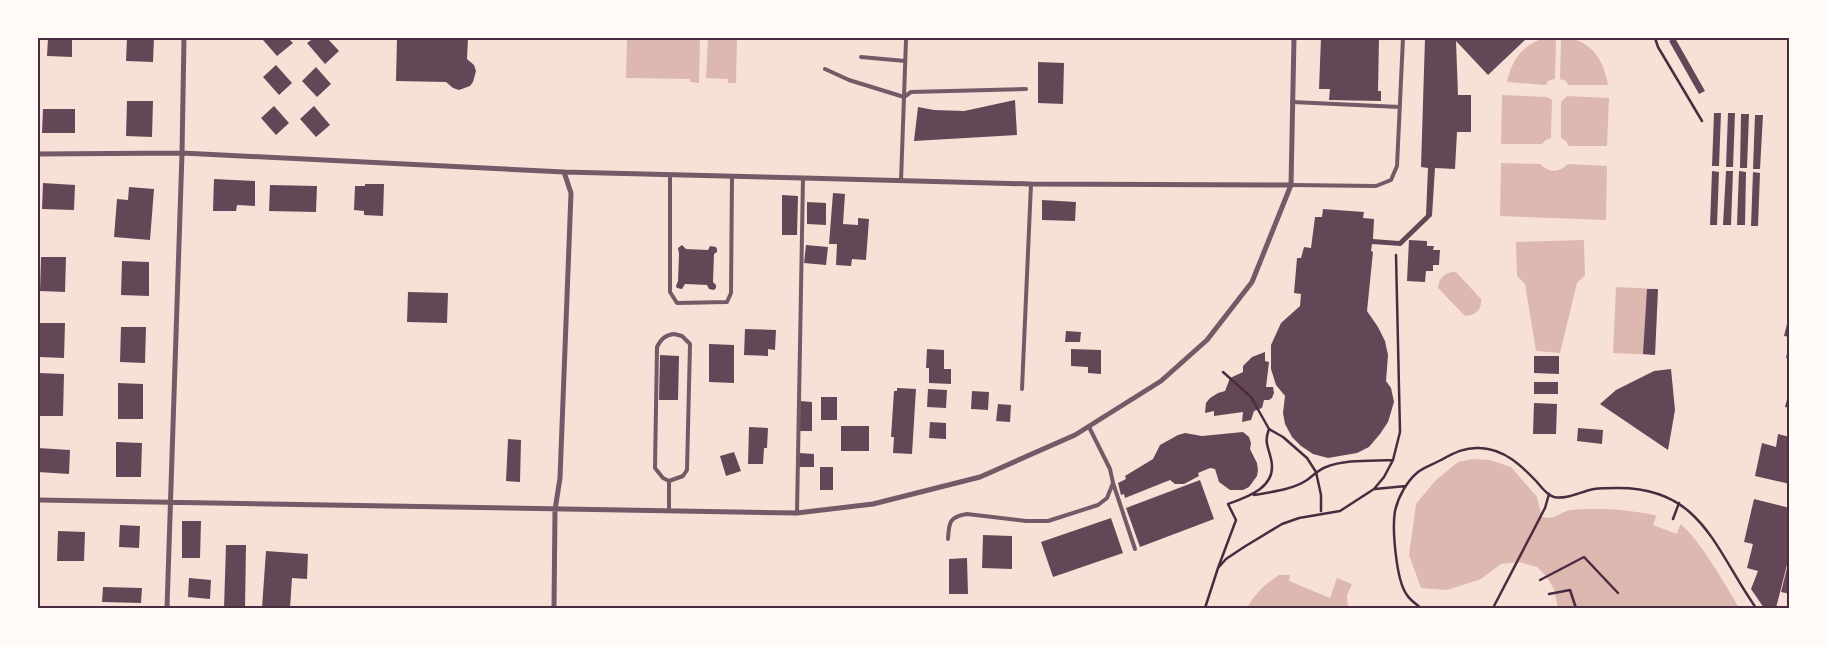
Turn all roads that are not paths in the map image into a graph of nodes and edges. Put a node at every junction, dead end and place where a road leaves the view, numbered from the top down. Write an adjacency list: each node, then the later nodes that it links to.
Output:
1 (184, 38): 13 (street)
2 (1294, 38): 10 (street)
3 (1403, 38): 11 (lane)
4 (906, 40): 6 (lane)
5 (861, 56): 6 (lane)
6 (905, 61): 9 (lane)
7 (825, 69): 9 (lane)
8 (1026, 89): 9 (lane)
9 (904, 97): 18 (lane)
10 (1292, 102): 11 (lane); 20 (street)
11 (1400, 107): 20 (lane)
12 (38, 154): 13 (street)
13 (182, 154): 14 (street); 26 (street)
14 (564, 172): 15 (street); 27 (street)
15 (670, 175): 16 (street); 16 (lane)
16 (732, 177): 17 (street)
17 (804, 178): 18 (street); 29 (lane)
18 (902, 181): 19 (street)
19 (1031, 184): 20 (street); 21 (lane)
20 (1291, 186): 22 (street)
21 (1022, 389)
22 (1089, 427): 24 (lane); 29 (street)
23 (669, 481): 23 (lane); 28 (lane)
24 (1113, 483): 30 (lane); 31 (lane)
25 (38, 500): 26 (street)
26 (171, 503): 27 (street); 32 (street)
27 (556, 510): 28 (street); 33 (street)
28 (669, 511): 29 (street)
29 (797, 513)
30 (948, 539)
31 (1135, 549)
32 (168, 608)
33 (554, 608)

